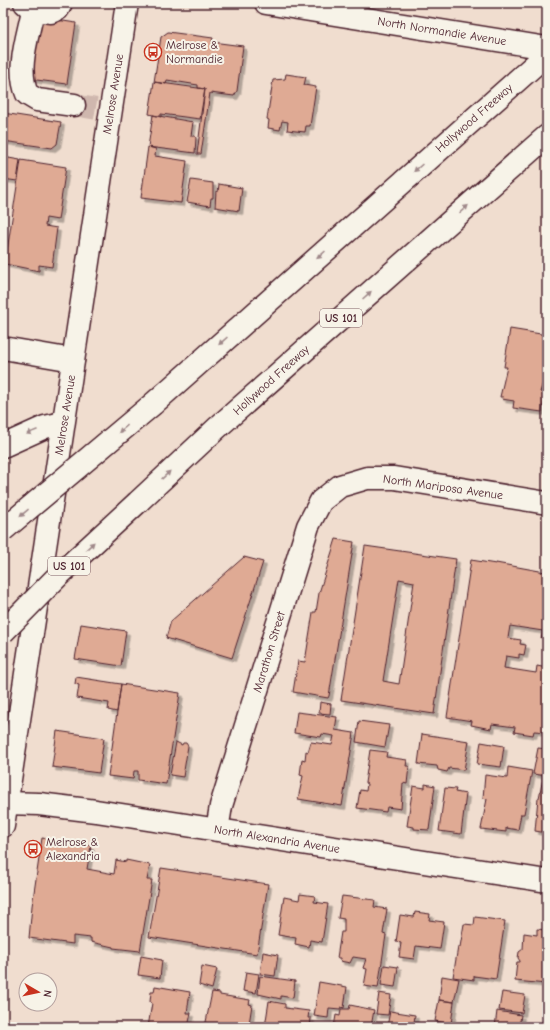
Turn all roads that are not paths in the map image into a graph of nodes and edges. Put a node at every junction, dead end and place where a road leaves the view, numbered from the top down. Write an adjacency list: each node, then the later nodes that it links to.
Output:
1 (61, 3): 4 (main road)
2 (127, 3): 10 (main road, Melrose Avenue)
3 (266, 3): 5 (main road, North Normandie Avenue)
4 (29, 7): 7 (main road)
5 (547, 48)
6 (547, 54): 15 (main road, Hollywood Freeway, one-way to 15, bridge)
7 (74, 105)
8 (547, 136): 16 (main road, Hollywood Freeway / US 101, one-way to 8, bridge)
9 (3, 348): 10 (main road)
10 (73, 360): 11 (main road, Melrose Avenue)
11 (63, 423): 12 (main road, one-way to 12); 17 (main road, Melrose Avenue)
12 (3, 446)
13 (340, 486): 14 (main road, North Mariposa Avenue); 19 (main road, Marathon Street)
14 (547, 502)
15 (3, 530)
16 (3, 632)
17 (5, 804): 18 (main road, Melrose Avenue); 19 (main road, North Alexandria Avenue)
18 (3, 826)
19 (217, 830): 20 (main road, North Alexandria Avenue)
20 (547, 882)

